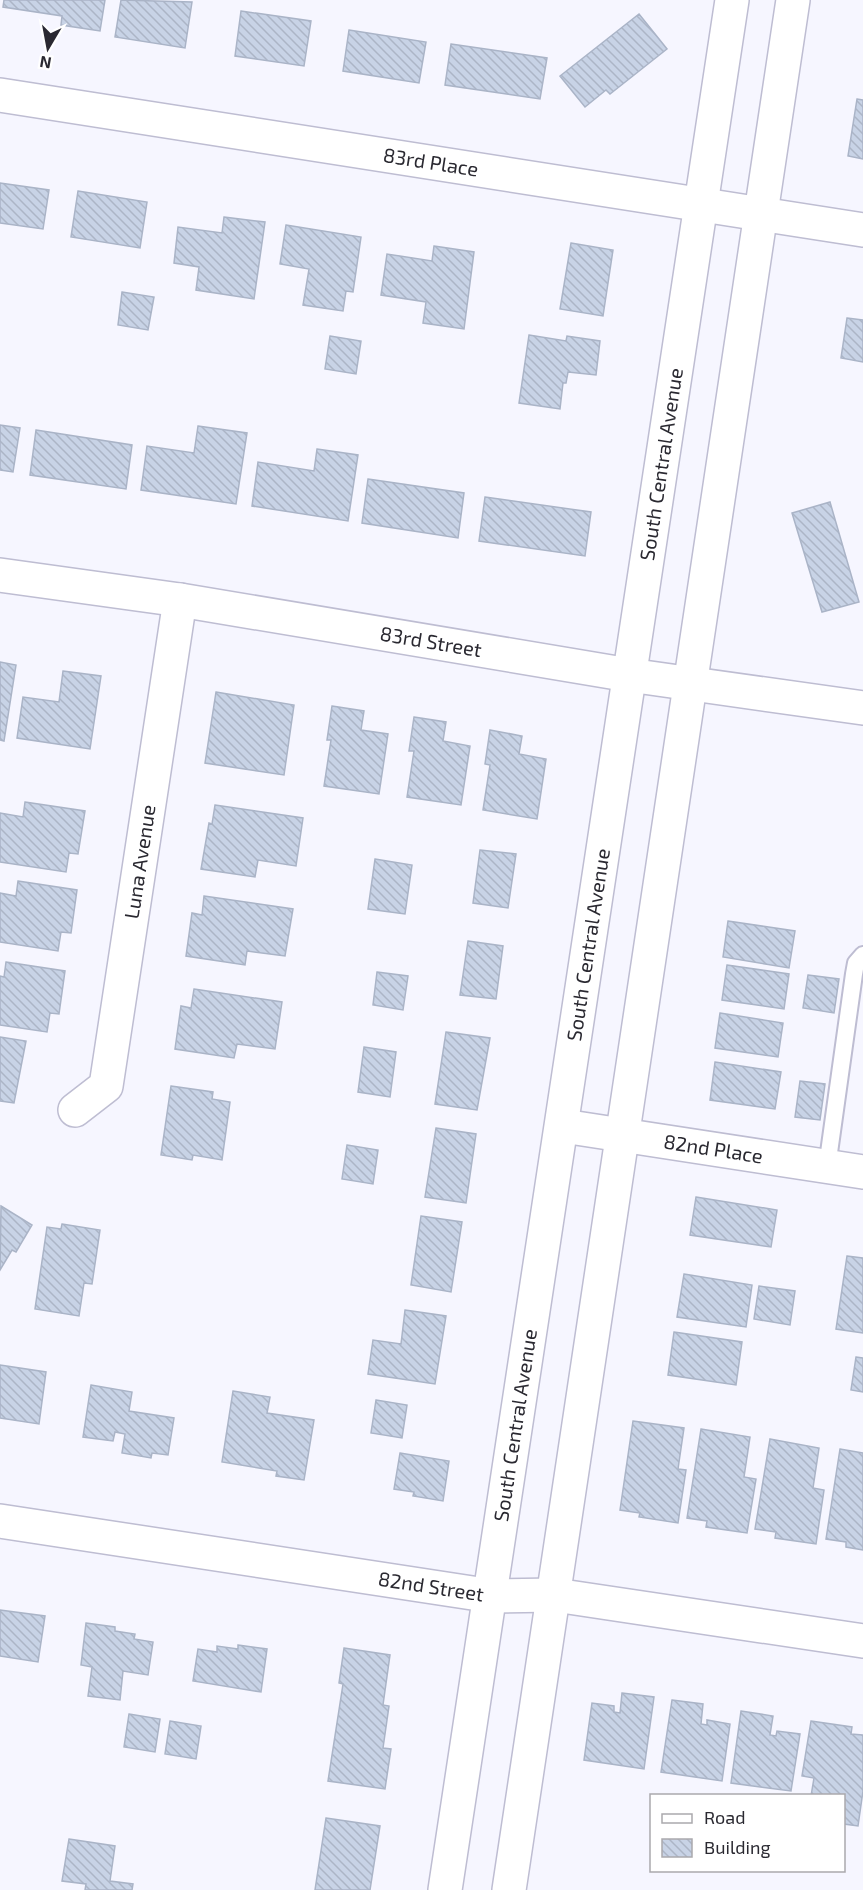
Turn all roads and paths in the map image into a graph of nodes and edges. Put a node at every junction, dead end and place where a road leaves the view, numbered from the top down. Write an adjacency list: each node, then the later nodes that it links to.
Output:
1 (732, 0): 4 (street, South Central Avenue)
2 (793, 0): 5 (street)
3 (0, 95): 4 (street, 83rd Place)
4 (702, 206): 5 (street, 83rd Place); 9 (street, South Central Avenue)
5 (760, 214): 6 (street, 83rd Place); 10 (street)
6 (863, 230)
7 (0, 575): 8 (street, 83rd Street)
8 (180, 600): 9 (street, 83rd Street); 13 (street, Luna Avenue)
9 (629, 675): 10 (street, 83rd Street); 14 (street, South Central Avenue)
10 (688, 682): 11 (street, 83rd Street); 15 (street)
11 (863, 708)
12 (863, 955): 16 (lane)
13 (75, 1110)
14 (563, 1126): 15 (street, 82nd Place); 20 (street, South Central Avenue)
15 (623, 1135): 16 (street, 82nd Place); 19 (street)
16 (827, 1167): 17 (street, 82nd Place)
17 (863, 1172)
18 (0, 1521): 20 (street, 82nd Street)
19 (555, 1595): 20 (street, 82nd Street); 21 (street, 82nd Street); 23 (street)
20 (492, 1596): 22 (street, South Central Avenue)
21 (863, 1641)
22 (446, 1890)
23 (509, 1890)

